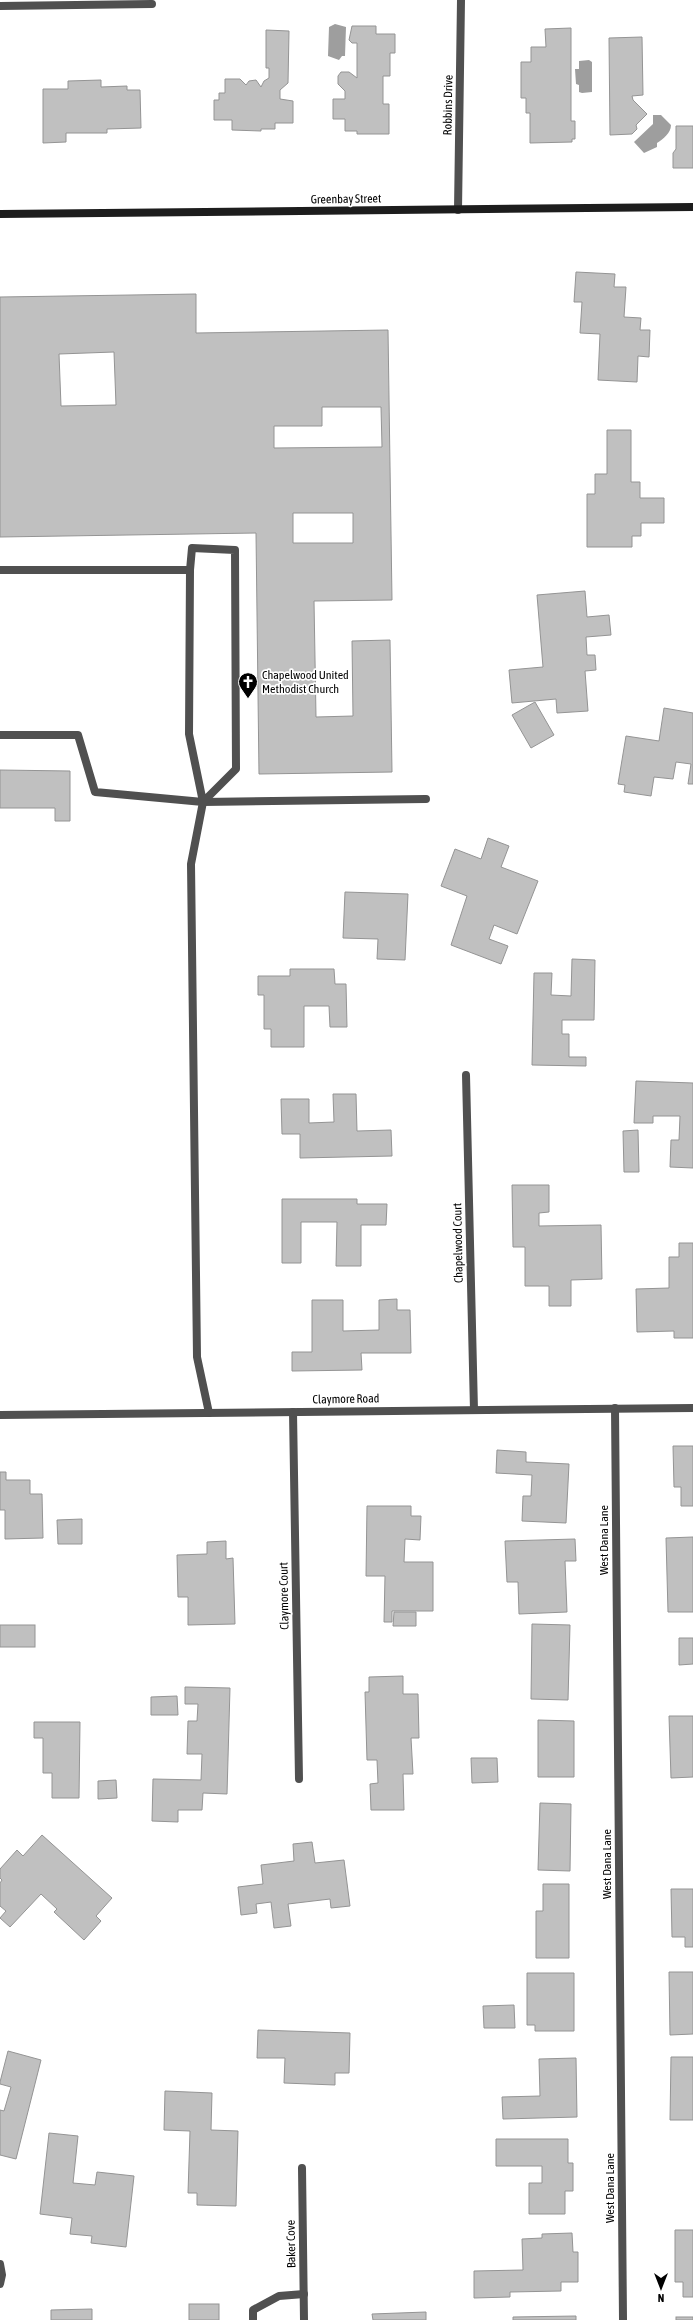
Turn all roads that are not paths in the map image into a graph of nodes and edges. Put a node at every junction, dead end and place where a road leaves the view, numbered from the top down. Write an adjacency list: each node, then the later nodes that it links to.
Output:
1 (461, 0): 5 (street, Robbins Drive)
2 (152, 4): 3 (street)
3 (0, 6)
4 (693, 207): 5 (street, Greenbay Street)
5 (458, 210): 6 (street, Greenbay Street)
6 (0, 214)
7 (0, 570): 8 (street)
8 (190, 570): 11 (street); 11 (street)
9 (0, 735): 11 (street)
10 (426, 799): 11 (street)
11 (203, 802): 17 (street)
12 (466, 1075): 15 (street, Chapelwood Court)
13 (615, 1408): 14 (street, Claymore Road); 15 (street, Claymore Road); 26 (street, West Dana Lane)
14 (693, 1408)
15 (474, 1410): 16 (street, Claymore Road)
16 (292, 1412): 17 (street, Claymore Road); 19 (street, Claymore Court)
17 (209, 1413): 18 (street, Claymore Road)
18 (0, 1415)
19 (299, 1780)
20 (302, 2168): 23 (street, Baker Cove)
21 (0, 2264): 22 (street)
22 (0, 2284)
23 (304, 2294): 24 (street); 25 (street, Baker Cove)
24 (253, 2320)
25 (304, 2320)
26 (623, 2320)

